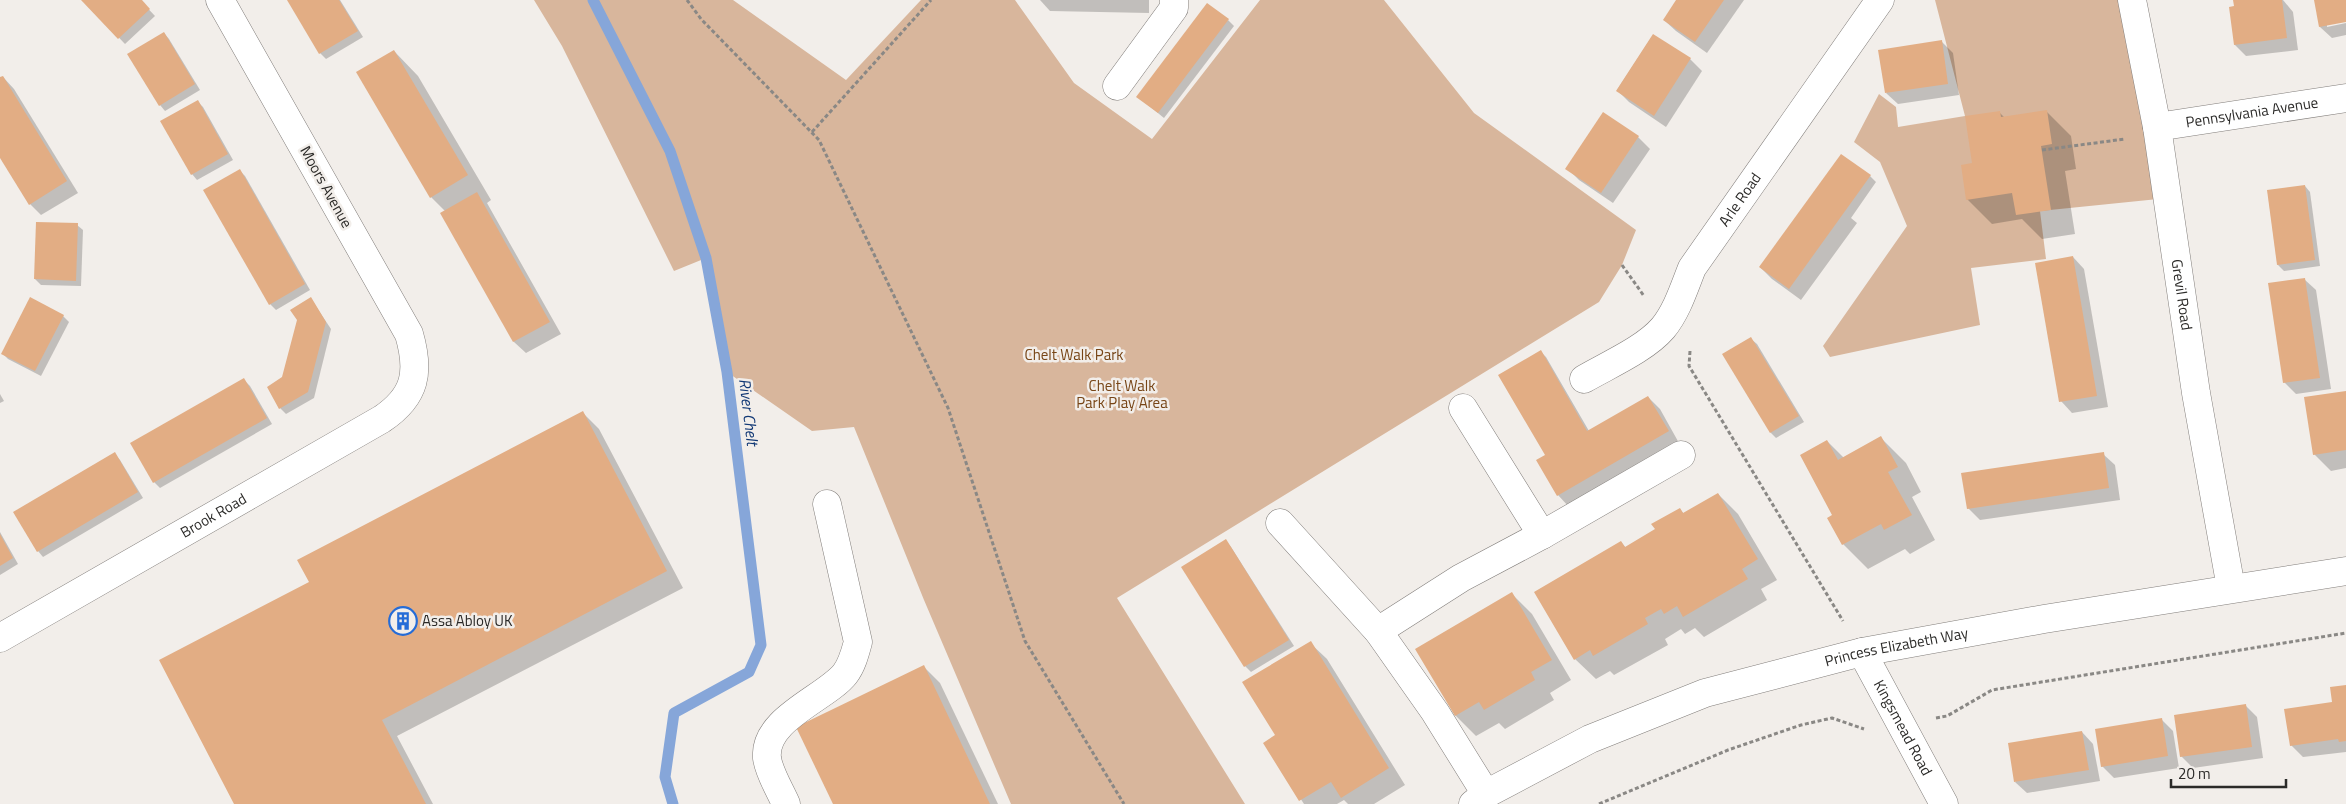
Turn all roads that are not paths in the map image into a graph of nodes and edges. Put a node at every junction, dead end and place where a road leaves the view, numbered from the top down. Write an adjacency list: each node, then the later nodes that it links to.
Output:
1 (220, 0): 9 (street, Moors Avenue)
2 (1174, 0): 5 (street)
3 (1880, 0): 8 (street, Arle Road)
4 (2132, 0): 7 (street, Grevil Road)
5 (1117, 86)
6 (2346, 98): 7 (street, Pennsylvania Avenue)
7 (2158, 131): 16 (street, Grevil Road)
8 (1584, 379)
9 (415, 380): 18 (street, Brook Road)
10 (1463, 408): 14 (street)
11 (1681, 455): 14 (street)
12 (827, 504): 21 (street)
13 (1280, 523): 17 (street)
14 (1542, 535): 17 (street)
15 (2346, 571): 16 (street, Princess Elizabeth Way)
16 (2231, 588): 19 (street, Princess Elizabeth Way)
17 (1378, 631): 20 (street)
18 (0, 638)
19 (1862, 652): 20 (street, Princess Elizabeth Way); 22 (street, Kingsmead Road)
20 (1479, 799)
21 (786, 804)
22 (1944, 804)

